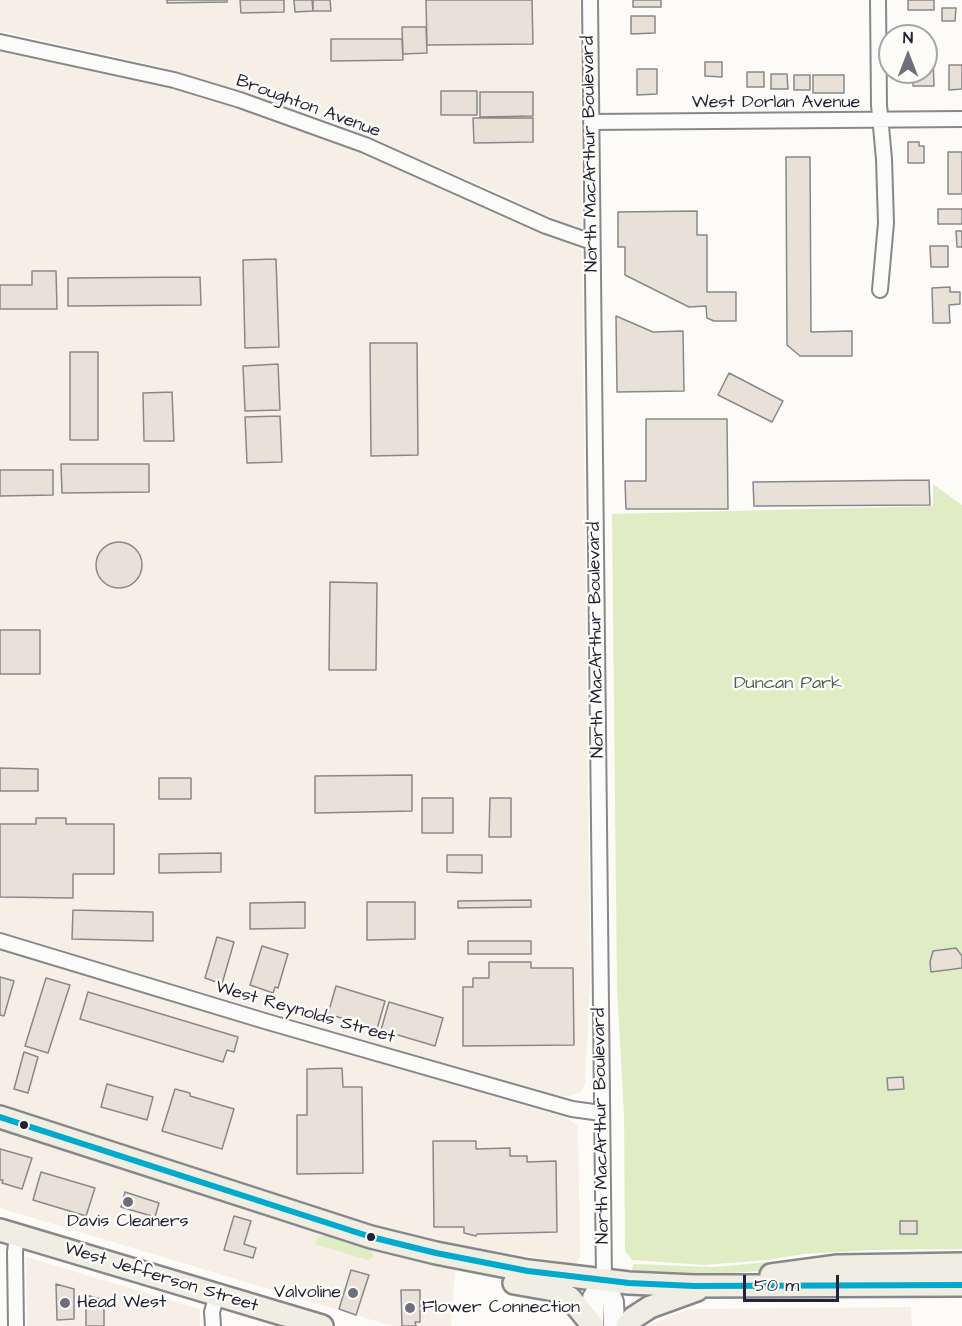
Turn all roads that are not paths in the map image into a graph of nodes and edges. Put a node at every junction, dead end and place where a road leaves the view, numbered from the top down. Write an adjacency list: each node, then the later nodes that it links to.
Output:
1 (590, 0): 6 (street, North MacArthur Boulevard)
2 (878, 0): 5 (street)
3 (0, 42): 7 (street, Broughton Avenue)
4 (962, 119): 5 (street, West Dorlan Avenue)
5 (882, 120): 6 (street, West Dorlan Avenue); 8 (street)
6 (591, 122): 7 (street, North MacArthur Boulevard)
7 (592, 242): 10 (street, North MacArthur Boulevard)
8 (880, 290)
9 (0, 941): 10 (street, West Reynolds Street)
10 (601, 1113): 15 (street, North MacArthur Boulevard)
11 (0, 1117): 13 (main road)
12 (8, 1232): 18 (main road, West Jefferson Street); 19 (street)
13 (436, 1253): 15 (main road); 22 (main road)
14 (962, 1264): 17 (main road)
15 (604, 1280): 17 (main road); 22 (main road, North MacArthur Boulevard); 23 (main road, North MacArthur Boulevard)
16 (962, 1285): 17 (main road)
17 (708, 1286): 24 (main road)
18 (217, 1294): 20 (street); 21 (main road, West Jefferson Street)
19 (16, 1326)
20 (213, 1326)
21 (322, 1326)
22 (593, 1326)
23 (614, 1326)
24 (627, 1326)

